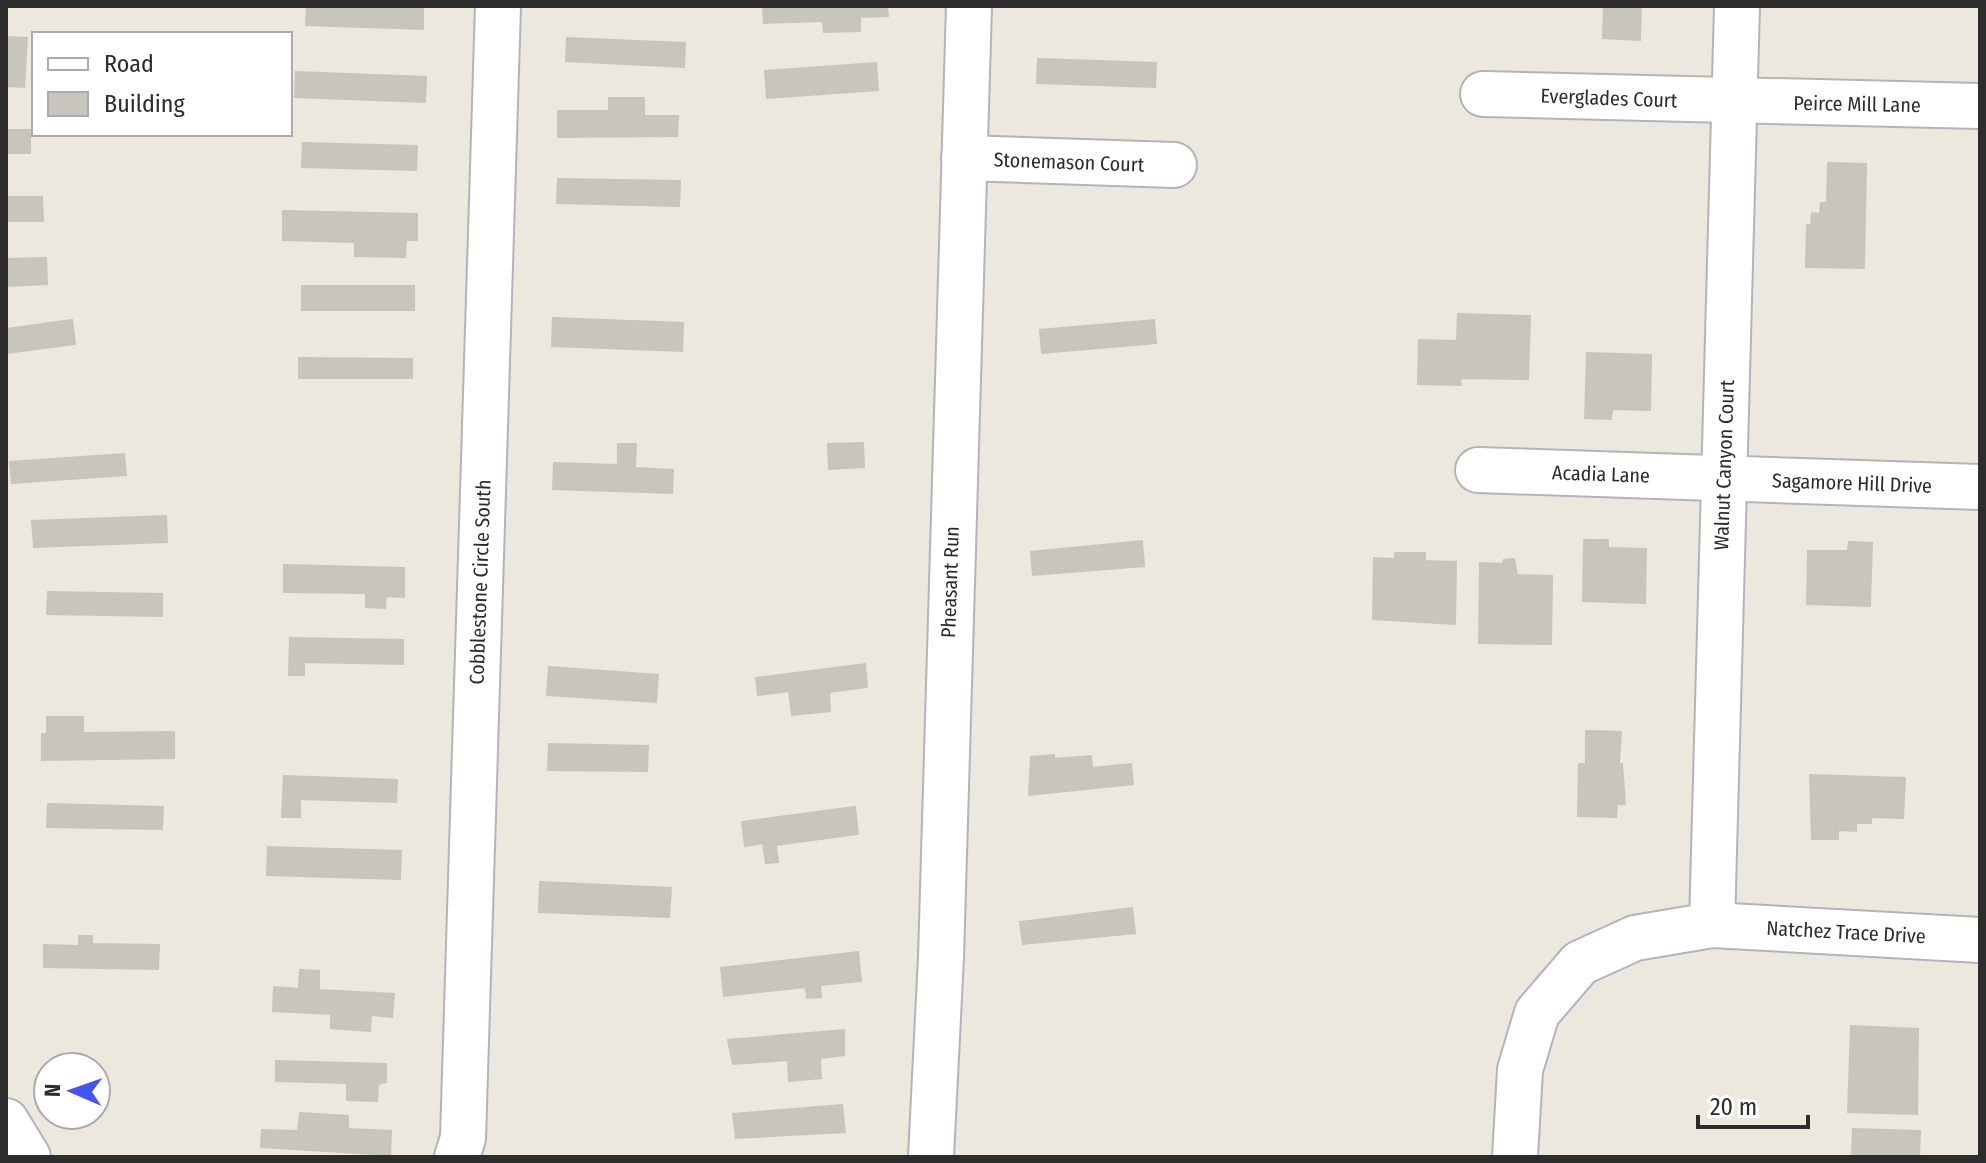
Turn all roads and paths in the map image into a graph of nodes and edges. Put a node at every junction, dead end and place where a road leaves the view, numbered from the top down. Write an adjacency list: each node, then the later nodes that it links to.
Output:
1 (498, 6): 16 (street, Cobblestone Circle South)
2 (969, 6): 7 (street, Pheasant Run)
3 (1737, 6): 5 (street, Walnut Canyon Court)
4 (1483, 94): 5 (street, Everglades Court)
5 (1734, 101): 6 (street, Peirce Mill Lane); 10 (street, Walnut Canyon Court)
6 (1980, 106)
7 (964, 158): 8 (street, Stonemason Court); 17 (street, Pheasant Run)
8 (1174, 165)
9 (1478, 470): 10 (street, Acadia Lane)
10 (1724, 479): 11 (street, Sagamore Hill Drive); 12 (street, Walnut Canyon Court)
11 (1980, 487)
12 (1712, 925): 13 (street, Natchez Trace Drive); 18 (street, Natchez Trace Drive)
13 (1980, 940)
14 (6, 1121): 15 (street)
15 (28, 1157)
16 (457, 1157)
17 (931, 1157)
18 (1515, 1157)

